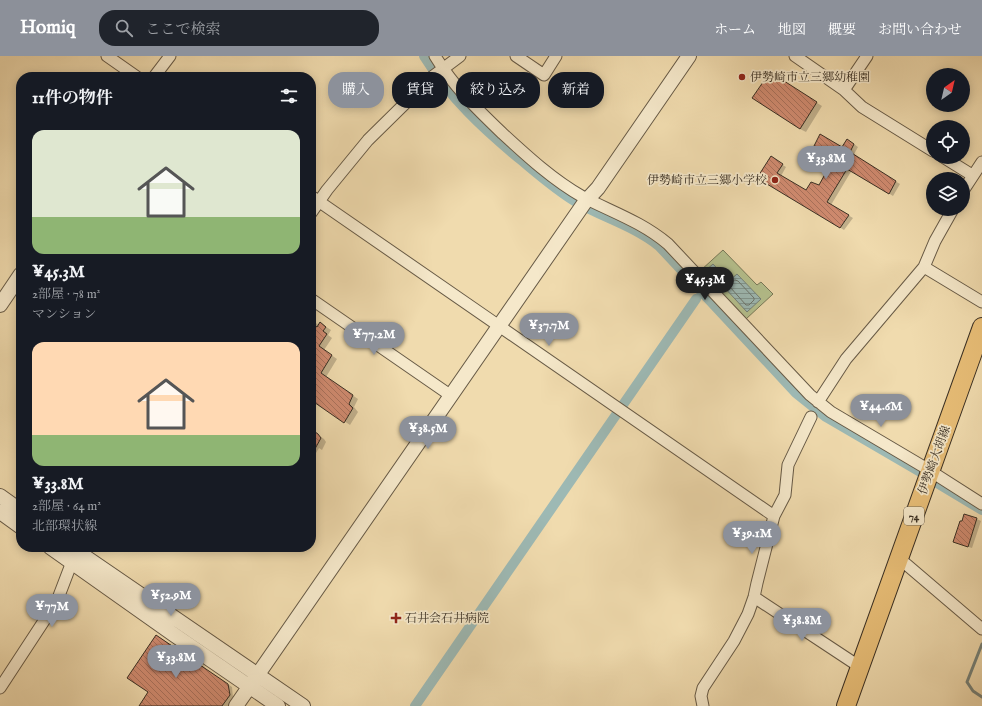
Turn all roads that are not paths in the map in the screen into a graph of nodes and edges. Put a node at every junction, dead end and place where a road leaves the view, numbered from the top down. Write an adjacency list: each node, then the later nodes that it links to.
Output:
1 (107, 56): 11 (street)
2 (170, 56): 12 (street)
3 (434, 56): 10 (street)
4 (460, 56): 10 (street)
5 (516, 56): 6 (street)
6 (556, 56)
7 (689, 56): 21 (street)
8 (795, 56): 13 (street)
9 (867, 56): 13 (street)
10 (443, 70): 19 (street); 21 (street)
11 (130, 72)
12 (158, 72)
13 (844, 90): 14 (street)
14 (926, 147)
15 (982, 162): 17 (street)
16 (954, 164): 17 (street)
17 (972, 175): 18 (street)
18 (970, 179)
19 (316, 198)
20 (316, 200): 28 (street)
21 (585, 204): 28 (street); 31 (street)
22 (949, 216): 23 (street)
23 (924, 267): 26 (street); 31 (street)
24 (16, 281): 27 (street)
25 (316, 301): 30 (street)
26 (982, 302)
27 (0, 305)
28 (499, 326): 30 (street); 38 (street)
29 (982, 327): 33 (main road, 伊勢崎大胡線 / 74)
30 (450, 395): 45 (street)
31 (818, 402): 33 (street)
32 (811, 417): 38 (street)
33 (930, 471): 35 (street); 41 (main road, 伊勢崎大胡線 / 74)
34 (0, 496): 36 (street)
35 (982, 504)
36 (16, 507)
37 (0, 512): 39 (street)
38 (774, 516): 42 (street)
39 (16, 523)
40 (75, 555): 45 (street); 46 (street); 47 (street)
41 (899, 559): 43 (street); 44 (main road, 伊勢崎大胡線 / 74)
42 (754, 597): 44 (street); 51 (street)
43 (982, 629)
44 (861, 665): 52 (main road, 伊勢崎大胡線 / 74)
45 (257, 675): 46 (street); 50 (street)
46 (249, 687): 48 (street); 49 (street)
47 (0, 688)
48 (236, 706)
49 (278, 706)
50 (303, 706)
51 (703, 706)
52 (846, 706)

